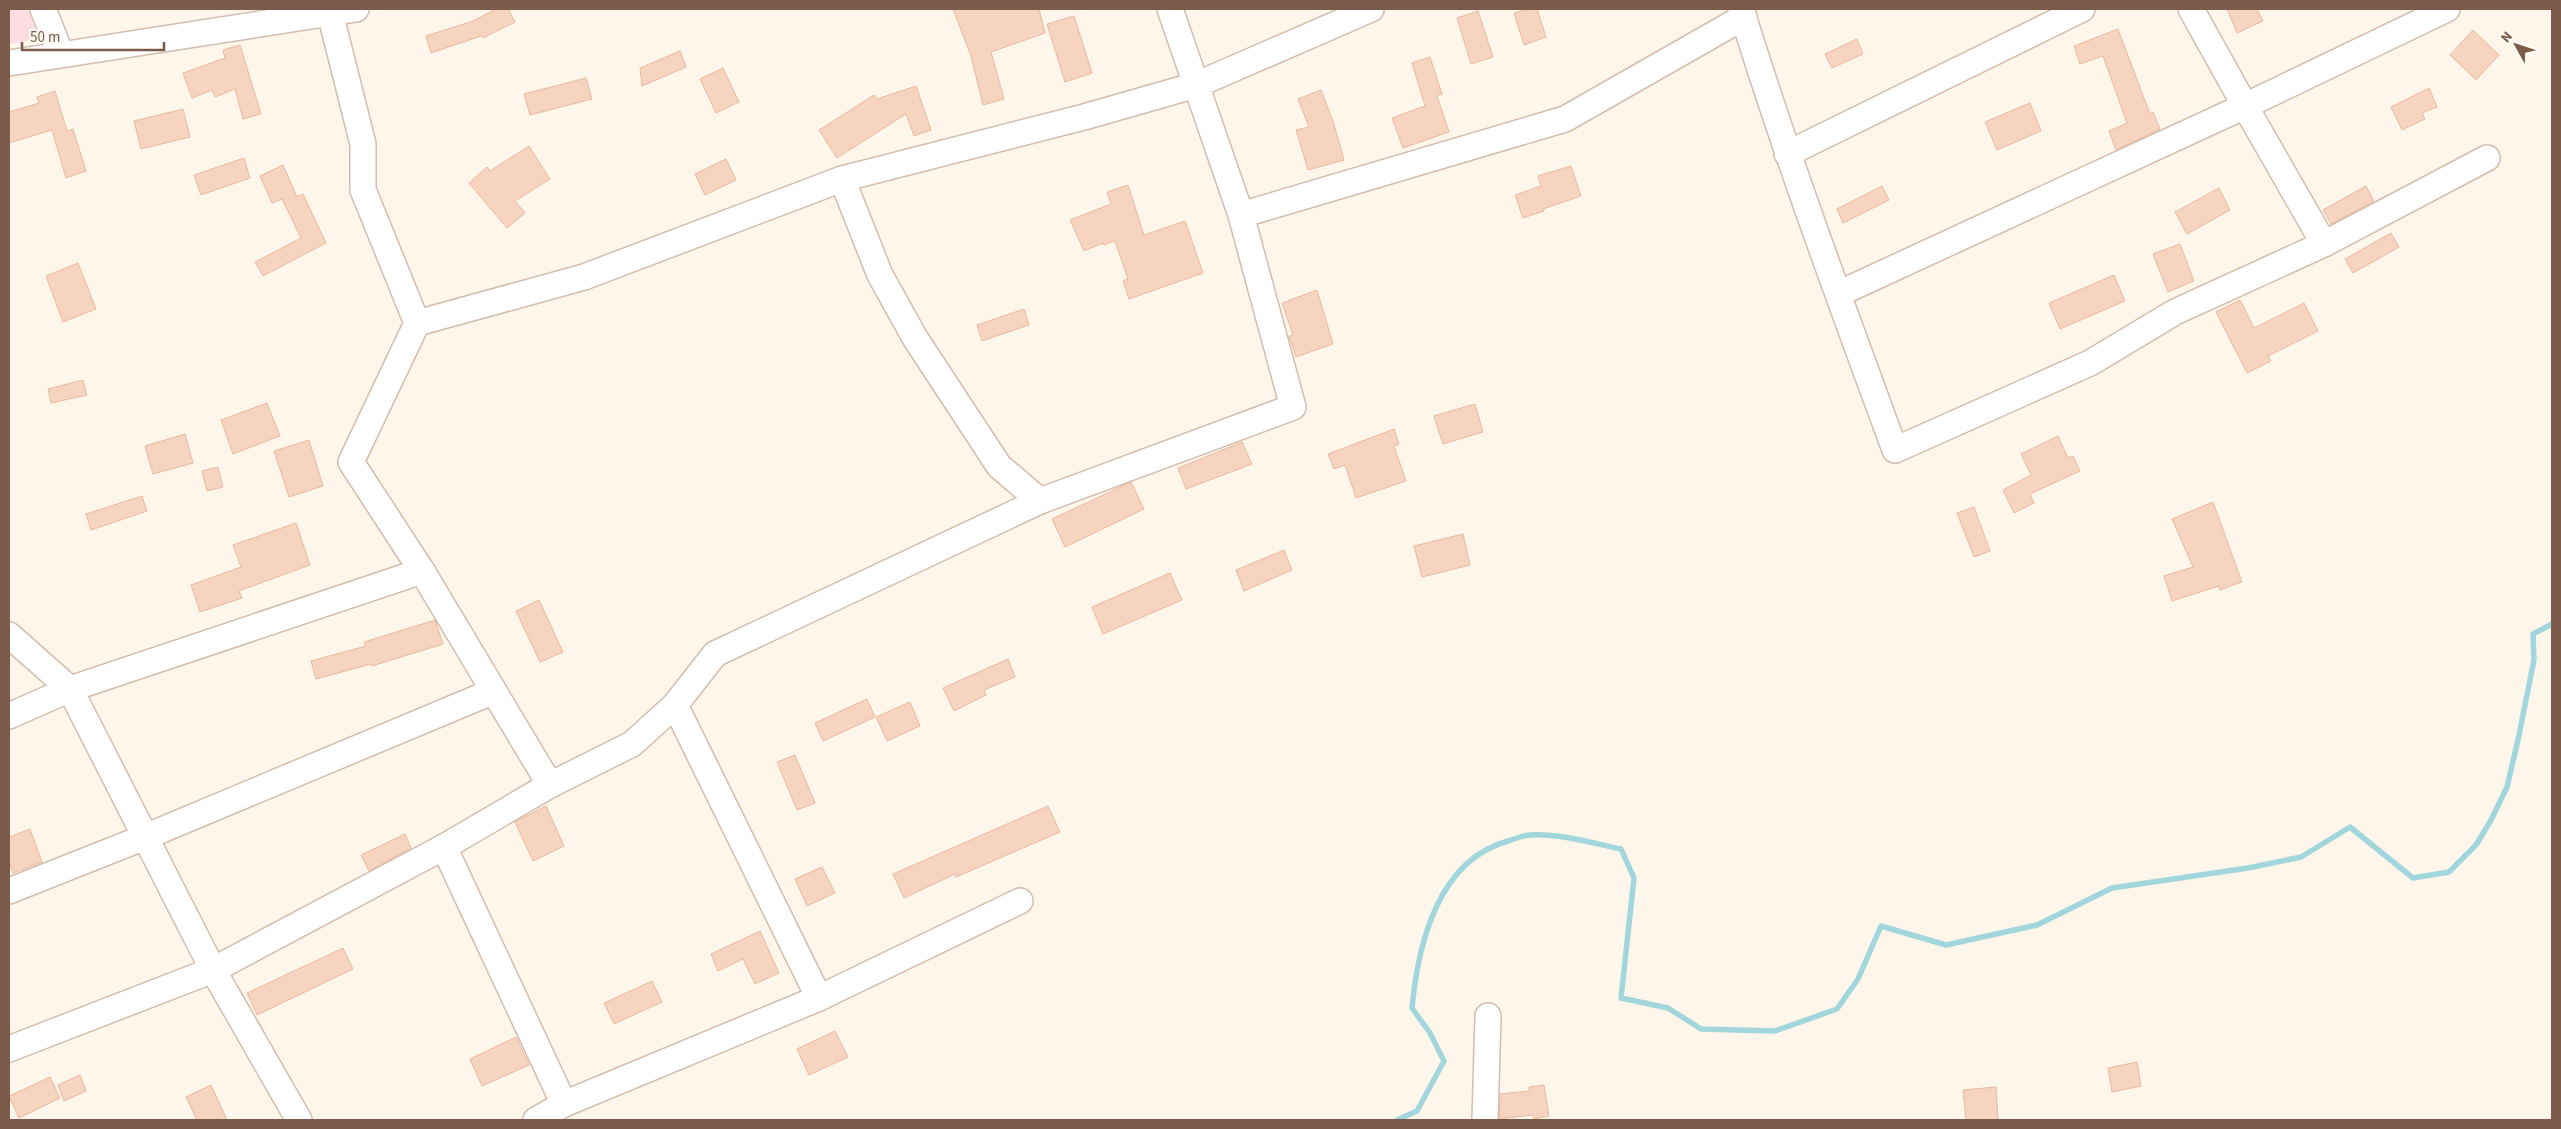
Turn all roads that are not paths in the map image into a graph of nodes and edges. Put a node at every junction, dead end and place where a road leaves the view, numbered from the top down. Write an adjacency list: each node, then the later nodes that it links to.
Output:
1 (43, 9): 10 (street)
2 (356, 9): 8 (street)
3 (1170, 9): 12 (street)
4 (1371, 9): 12 (street)
5 (2082, 9): 14 (street)
6 (2191, 9): 13 (street)
7 (2447, 9): 13 (street)
8 (330, 11): 10 (street); 20 (street)
9 (1743, 13): 14 (street); 17 (street)
10 (61, 54): 11 (street)
11 (9, 63)
12 (1196, 85): 16 (street); 17 (street)
13 (2246, 106): 18 (street); 19 (street)
14 (1787, 154): 19 (street)
15 (2487, 158): 18 (street)
16 (842, 179): 20 (street); 21 (street)
17 (1241, 215): 21 (street)
18 (2324, 244): 19 (street)
19 (1838, 294)
20 (418, 323): 22 (street)
21 (1040, 500): 26 (street)
22 (422, 571): 24 (street); 25 (street)
23 (9, 635): 24 (street)
24 (70, 689): 27 (street); 29 (street)
25 (494, 691): 28 (street); 29 (street)
26 (675, 705): 28 (street); 34 (street)
27 (9, 716)
28 (550, 785): 30 (street)
29 (145, 837): 31 (street); 33 (street)
30 (444, 847): 33 (street); 37 (street)
31 (9, 891)
32 (1020, 901): 34 (street)
33 (213, 970): 36 (street); 38 (street)
34 (819, 998): 37 (street)
35 (1488, 1016): 40 (street)
36 (9, 1049)
37 (564, 1104): 39 (street)
38 (299, 1120)
39 (536, 1120)
40 (1485, 1120)

